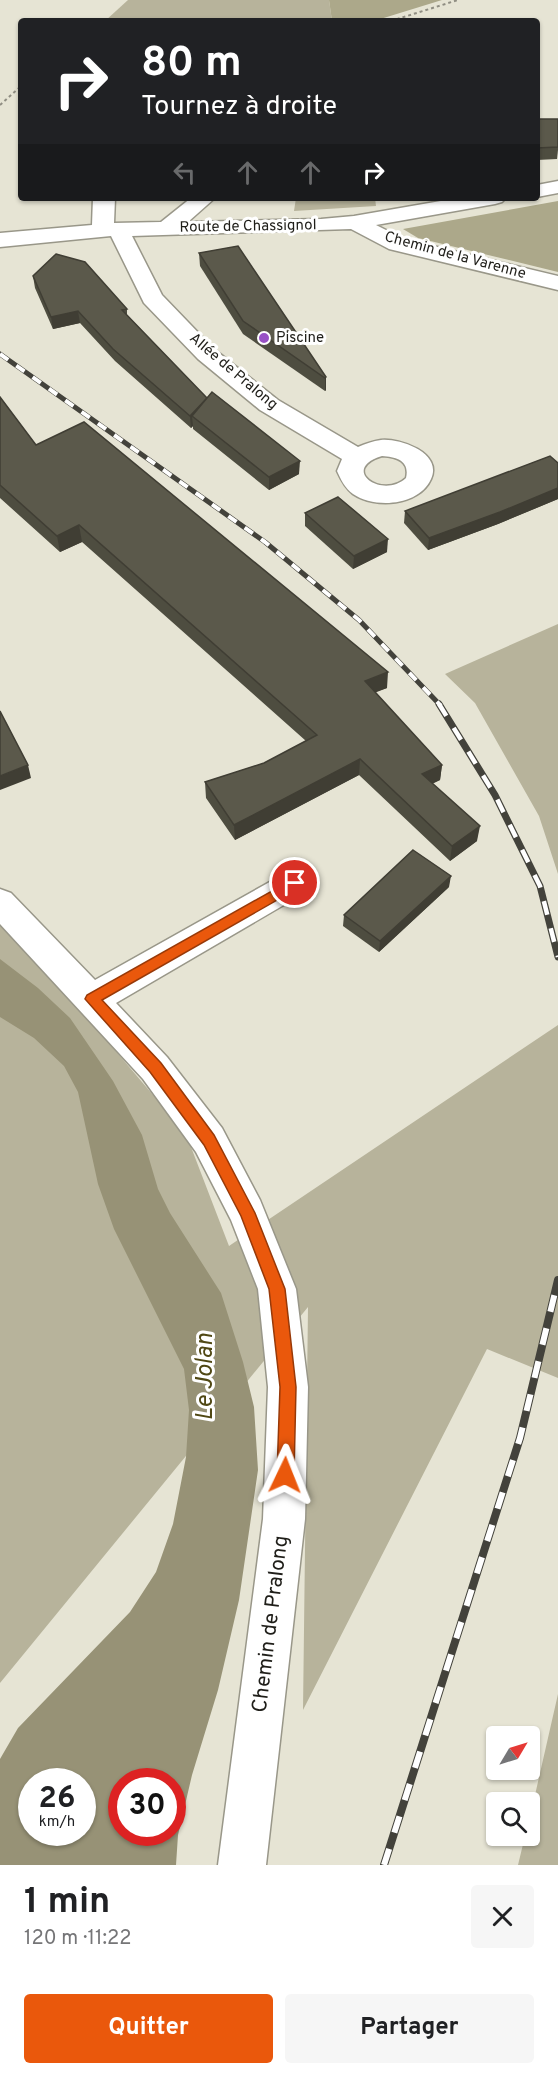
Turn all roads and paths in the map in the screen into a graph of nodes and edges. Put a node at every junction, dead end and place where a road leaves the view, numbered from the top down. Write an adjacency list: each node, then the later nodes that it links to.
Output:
1 (458, 0): 2 (path)
2 (401, 18)
3 (18, 89): 4 (path)
4 (0, 105)
5 (558, 187): 6 (street)
6 (540, 190)
7 (105, 201): 12 (street)
8 (200, 201): 11 (street)
9 (477, 201): 10 (street, Route de Chassignol)
10 (354, 222): 11 (street, Route de Chassignol); 14 (street, Chemin de la Varenne)
11 (166, 229): 12 (street, Route de Chassignol)
12 (111, 230): 13 (street, Route de Chassignol); 15 (street, Allée de Pralong)
13 (0, 240)
14 (558, 283)
15 (356, 456)
16 (295, 883): 18 (street)
17 (0, 902): 18 (street, Chemin de Pralong)
18 (92, 999): 19 (street, Chemin de Pralong)
19 (242, 1865)

